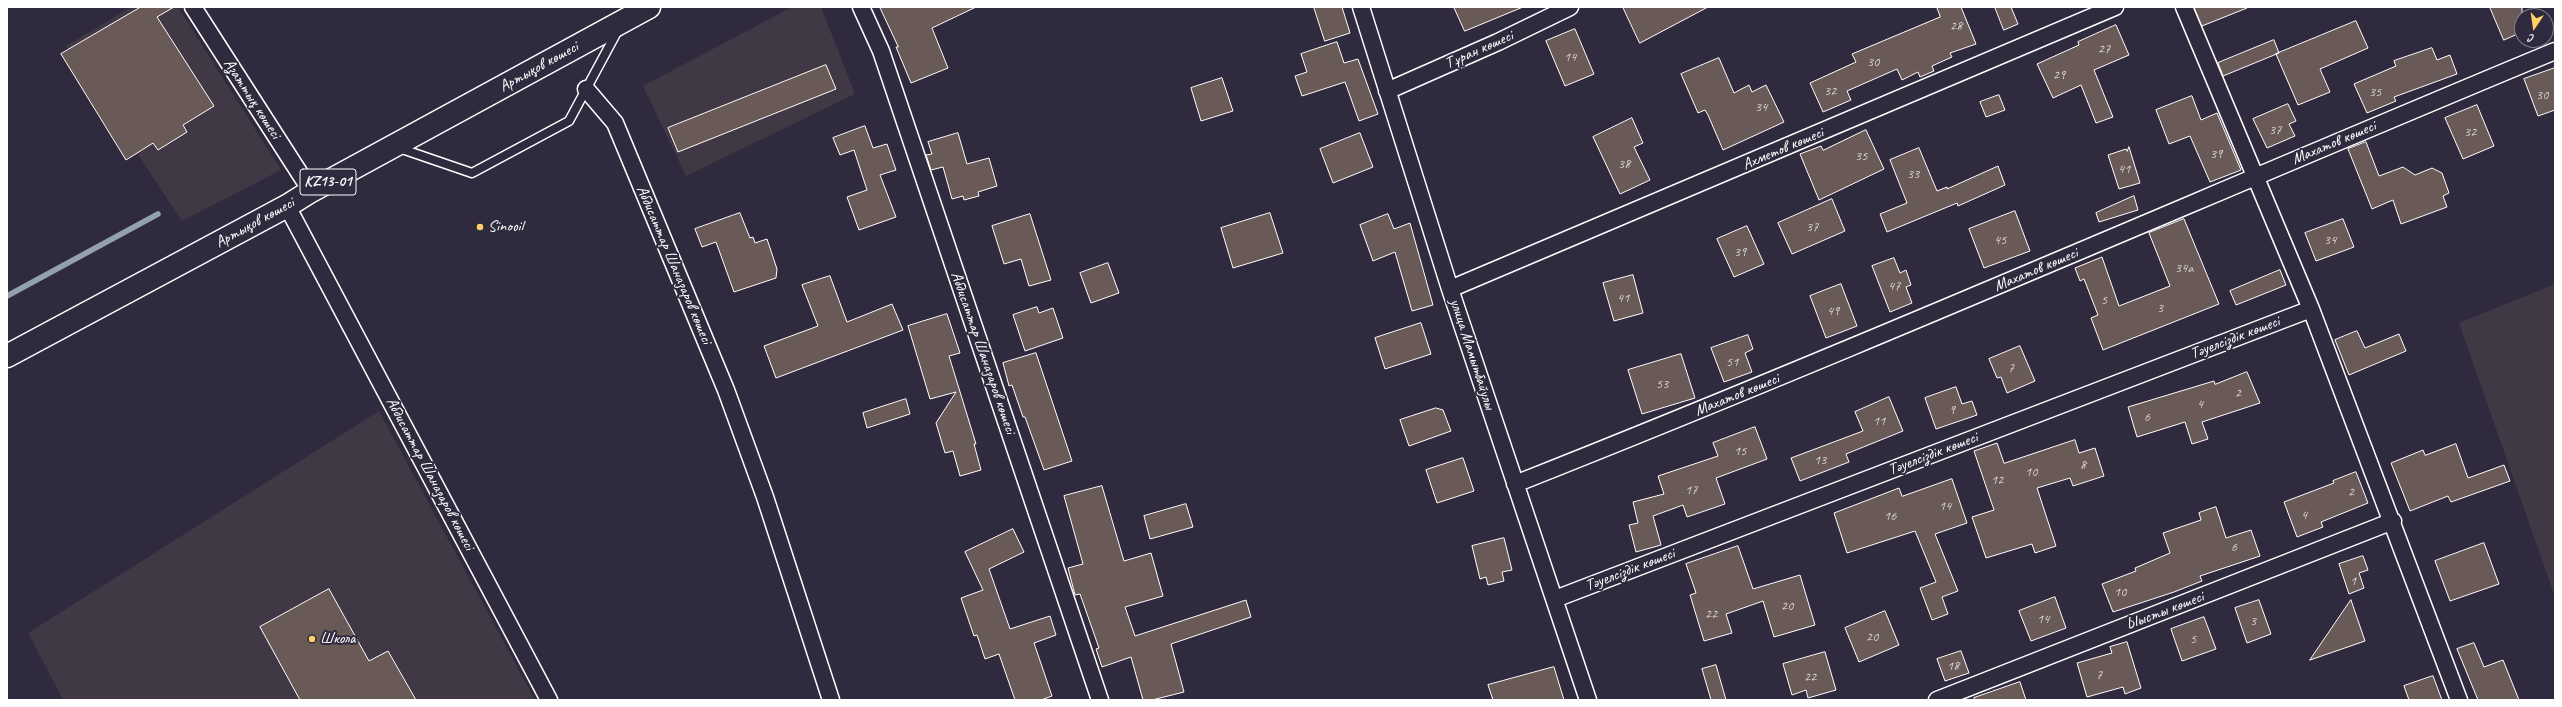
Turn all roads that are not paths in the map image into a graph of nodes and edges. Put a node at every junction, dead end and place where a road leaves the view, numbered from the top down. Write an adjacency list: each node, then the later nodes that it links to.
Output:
1 (193, 7): 13 (street, Азаттық көшесі)
2 (861, 7): 23 (street, Абдисаттар Шаназаров көшесі)
3 (1361, 7): 10 (street, улица Мамытбайулы)
4 (1570, 7): 10 (street, Тұран көшесі)
5 (2115, 7): 15 (street, Ахметов көшесі)
6 (2184, 7): 12 (street)
7 (636, 12): 9 (lane); 11 (highway, Артықов көшесі / KZ13-01)
8 (2555, 51): 12 (street, Махатов көшесі)
9 (586, 89): 11 (lane); 22 (street, Абдисаттар Шаназаров көшесі)
10 (1387, 90): 15 (street, улица Мамытбайулы)
11 (394, 146): 13 (highway, Артықов көшесі / KZ13-01)
12 (2256, 175): 16 (street); 18 (street, Махатов көшесі)
13 (311, 191): 14 (highway, Артықов көшесі / KZ13-01)
14 (287, 206): 17 (highway, Артықов көшесі / KZ13-01); 21 (street, Абдисаттар Шаназаров көшесі)
15 (1450, 289): 18 (street, улица Мамытбайулы)
16 (2311, 309): 19 (street); 20 (street, Тәуелсіздік көшесі)
17 (7, 356)
18 (1515, 484): 20 (street, улица Мамытбайулы)
19 (2393, 521): 25 (street, Ыысты көшесі); 26 (street)
20 (1555, 598): 24 (street, улица Мамытбайулы)
21 (549, 700)
22 (831, 700)
23 (1100, 700)
24 (1588, 700)
25 (1937, 700)
26 (2459, 700)

